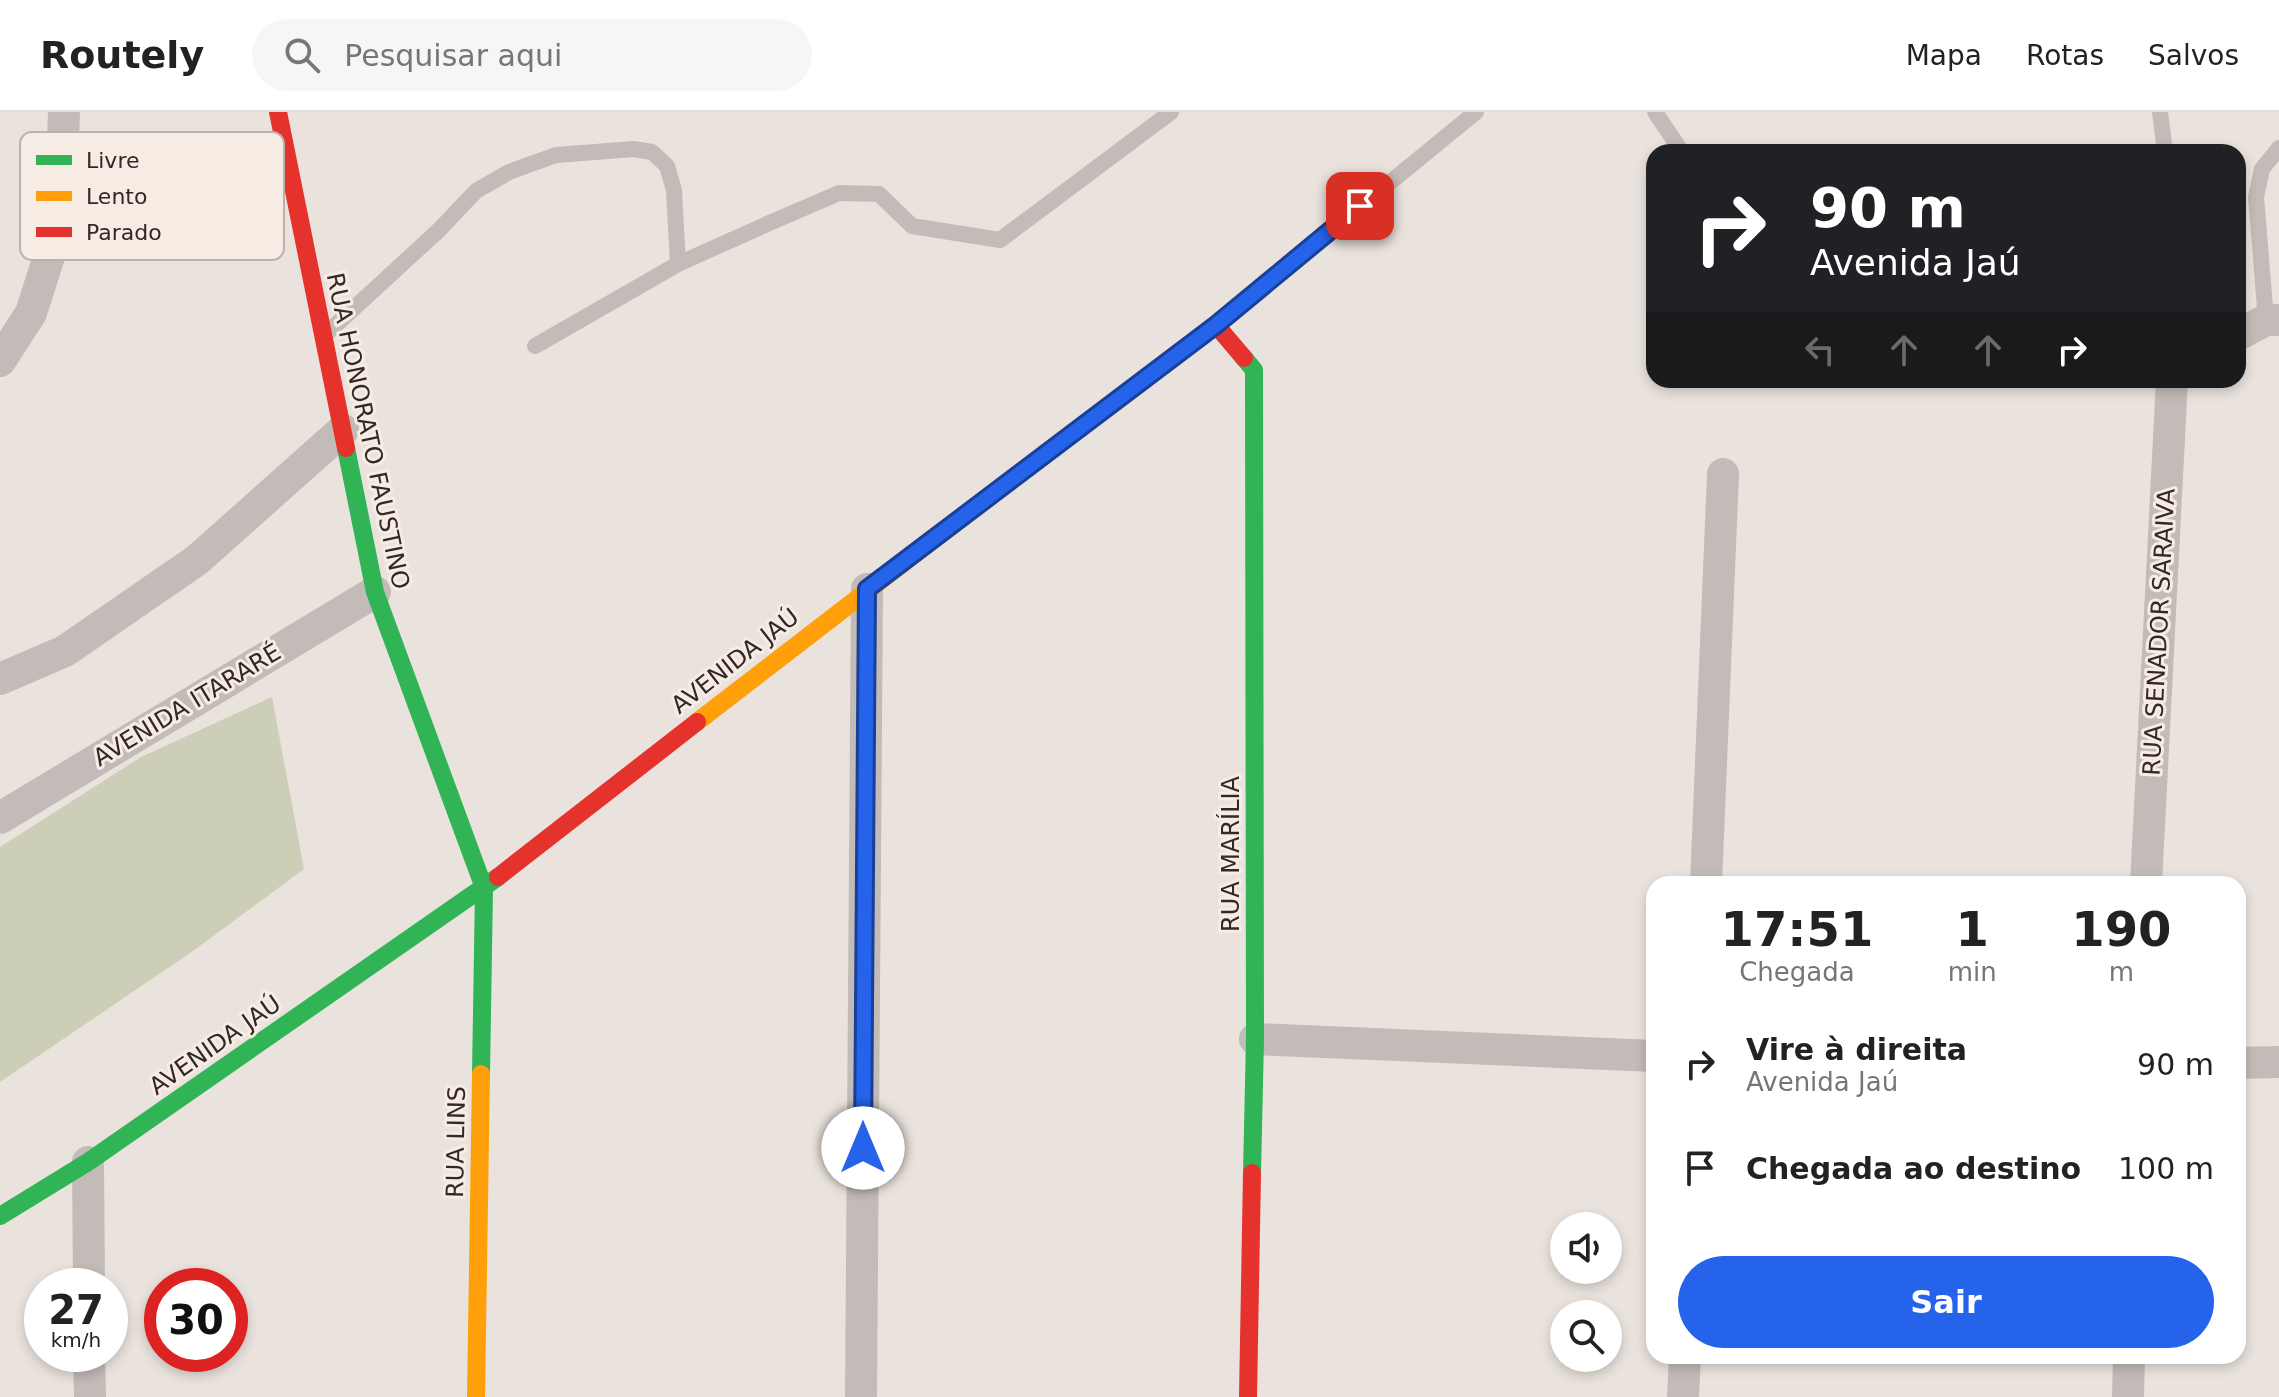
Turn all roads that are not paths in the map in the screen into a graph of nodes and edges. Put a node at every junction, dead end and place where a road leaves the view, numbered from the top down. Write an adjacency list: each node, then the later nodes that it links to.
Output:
1 (64, 112): 7 (street)
2 (278, 112): 8 (street, RUA HONORATO FAUSTINO)
3 (1171, 112): 14 (lane)
4 (1476, 112): 15 (lane, AVENIDA JAÚ)
5 (1655, 112): 10 (lane)
6 (2160, 112): 11 (lane)
7 (63, 132)
8 (282, 132)
9 (284, 141): 17 (street, RUA HONORATO FAUSTINO)
10 (1677, 144)
11 (2164, 144)
12 (2279, 148): 16 (lane)
13 (48, 260): 19 (street)
14 (678, 264): 17 (lane); 18 (lane)
15 (1216, 325): 23 (street, AVENIDA JAÚ); 30 (street, RUA MARÍLIA)
16 (2261, 325)
17 (324, 336): 21 (street, RUA HONORATO FAUSTINO)
18 (535, 346)
19 (0, 361)
20 (2172, 388): 28 (street, RUA SENADOR SARAIVA)
21 (343, 430): 24 (street, RUA HONORATO FAUSTINO); 25 (street)
22 (1723, 474): 27 (street)
23 (867, 589): 29 (street, AVENIDA JAÚ); 42 (street)
24 (375, 592): 26 (street, AVENIDA ITARARÉ); 29 (street, RUA HONORATO FAUSTINO)
25 (0, 679)
26 (0, 818)
27 (1706, 876)
28 (2146, 876)
29 (484, 888): 34 (street, AVENIDA JAÚ); 41 (street, RUA LINS)
30 (1255, 1039): 31 (street); 43 (street, RUA MARÍLIA)
31 (1646, 1056)
32 (2279, 1062): 33 (street)
33 (2246, 1063)
34 (88, 1162): 35 (street, AVENIDA JAÚ); 36 (street)
35 (0, 1216)
36 (89, 1268)
37 (1685, 1364): 44 (street)
38 (2129, 1364): 45 (street)
39 (89, 1372): 40 (street)
40 (90, 1397)
41 (476, 1397)
42 (861, 1397)
43 (1248, 1397)
44 (1683, 1397)
45 (2128, 1397)

